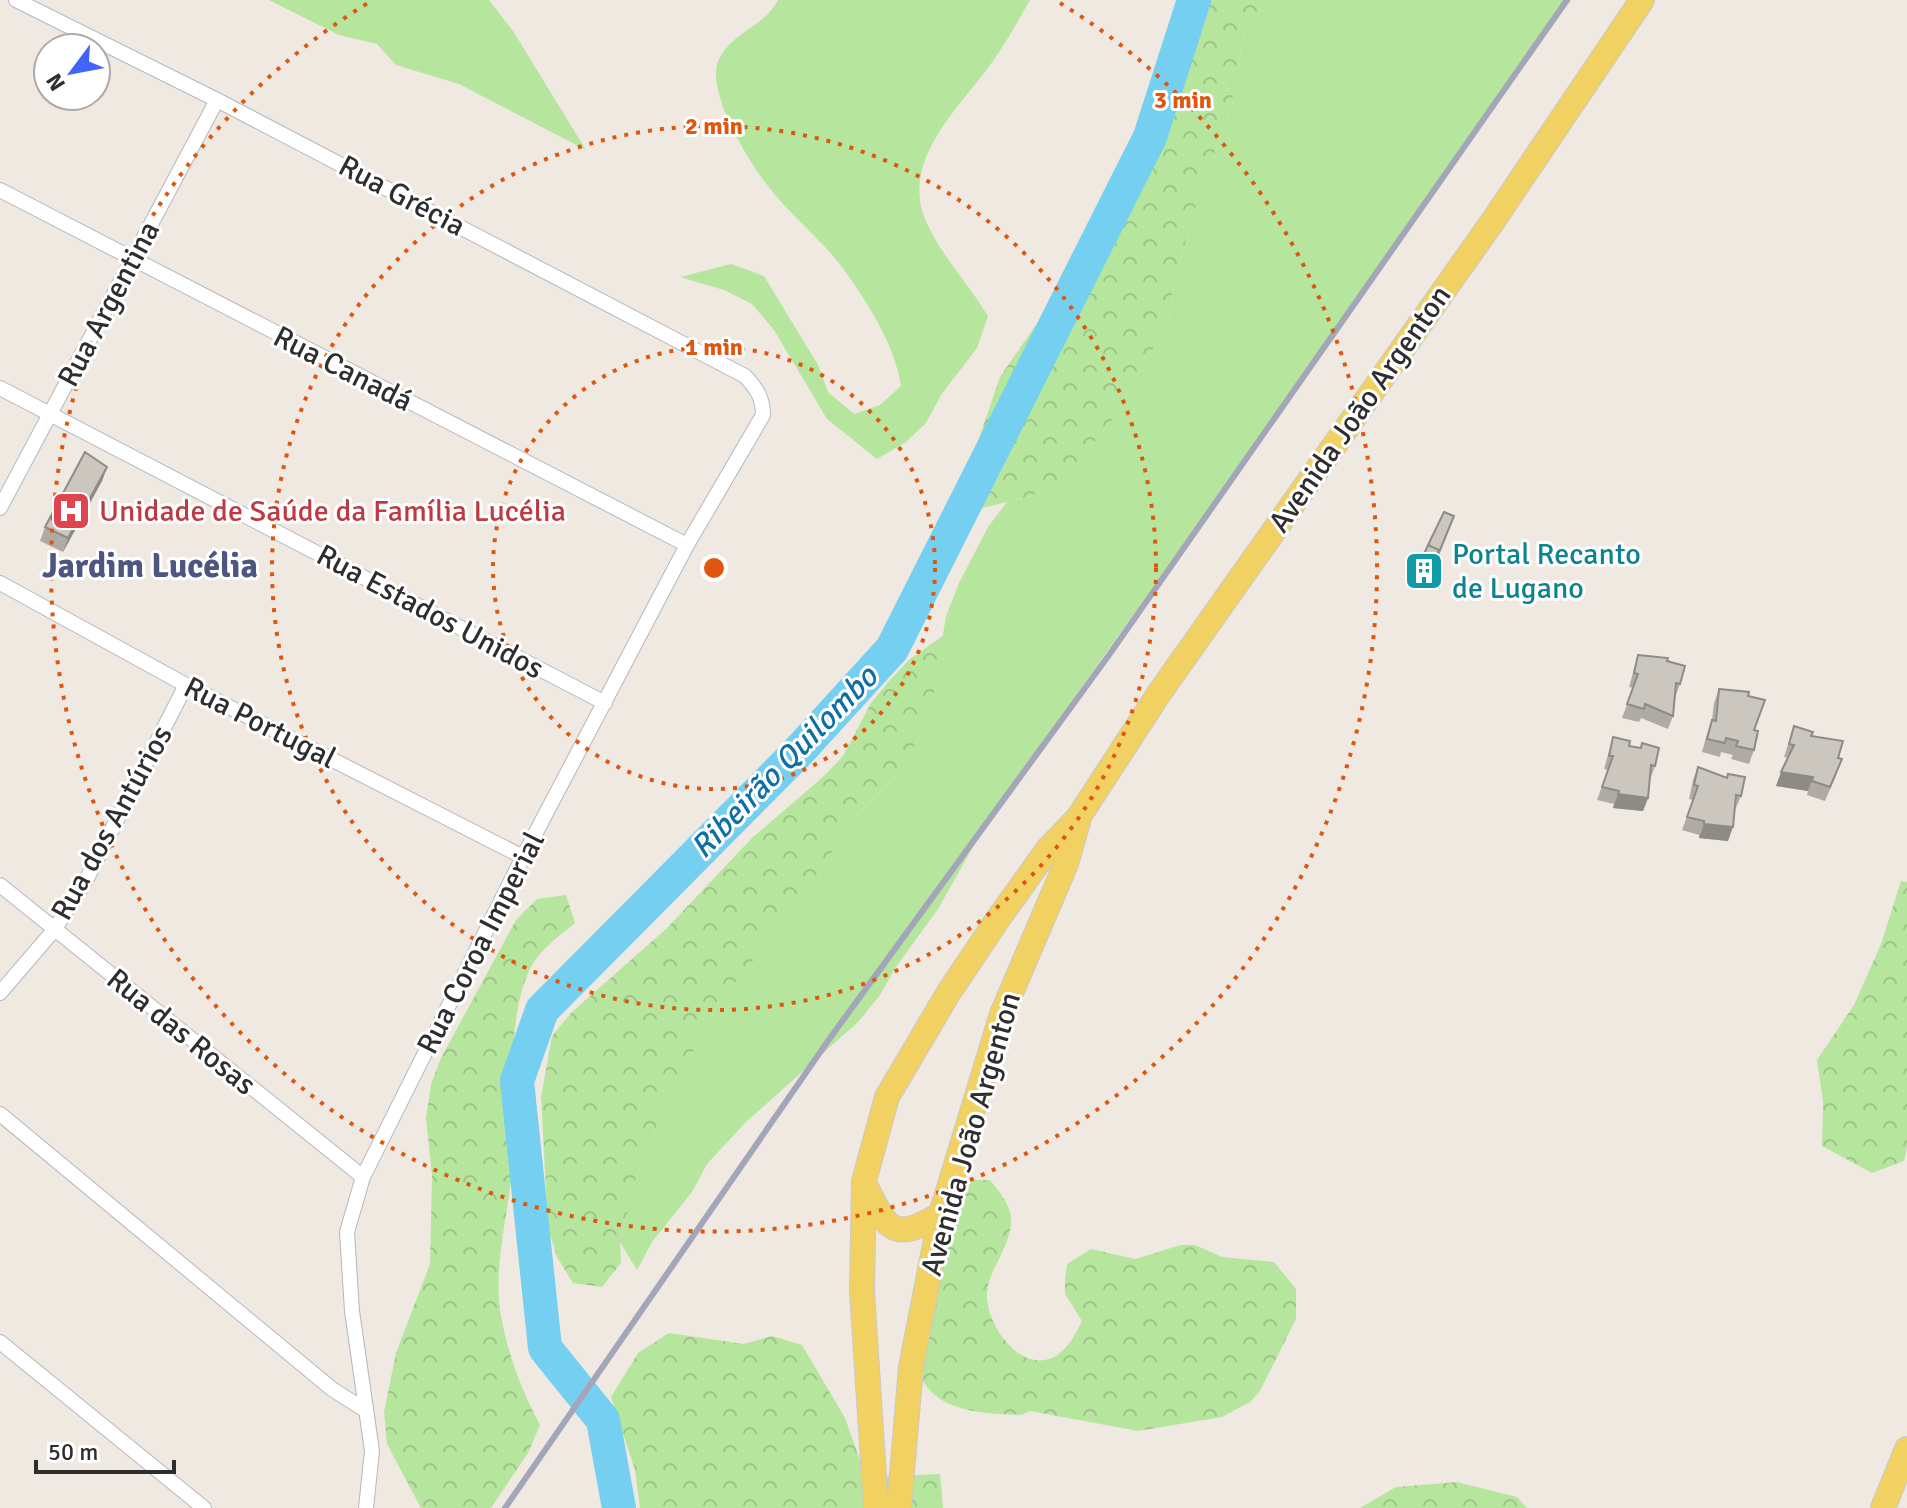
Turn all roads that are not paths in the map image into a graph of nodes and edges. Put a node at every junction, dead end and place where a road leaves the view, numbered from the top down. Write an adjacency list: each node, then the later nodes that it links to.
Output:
1 (16, 0): 3 (street, Rua Grécia)
2 (1642, 0): 14 (main road, Avenida João Argenton)
3 (217, 100): 5 (street, Rua Argentina); 8 (street, Rua Grécia)
4 (0, 190): 5 (street, Rua Canadá)
5 (132, 261): 7 (street, Rua Argentina); 10 (street, Rua Canadá)
6 (0, 388): 7 (street, Rua Estados Unidos)
7 (51, 415): 9 (street, Rua Argentina); 13 (street, Rua Estados Unidos)
8 (763, 415): 10 (street, Rua Coroa Imperial)
9 (0, 508)
10 (687, 545): 13 (street, Rua Coroa Imperial)
11 (0, 583): 12 (street, Rua Portugal)
12 (186, 685): 15 (street, Rua Portugal); 17 (street, Rua dos Antúrios)
13 (605, 703): 15 (street, Rua Coroa Imperial)
14 (1078, 818): 21 (main road, Avenida João Argenton); 22 (main road, Avenida João Argenton)
15 (523, 857): 20 (street, Rua Coroa Imperial)
16 (0, 885): 17 (street, Rua das Rosas)
17 (54, 930): 18 (street, Rua dos Antúrios); 20 (street, Rua das Rosas)
18 (0, 993)
19 (0, 1114): 24 (street)
20 (363, 1177): 24 (street, Rua Coroa Imperial)
21 (864, 1181): 22 (main road); 28 (main road, Avenida João Argenton)
22 (941, 1214): 29 (main road, Avenida João Argenton)
23 (0, 1342): 26 (street)
24 (365, 1410): 27 (street, Rua Coroa Imperial)
25 (1907, 1449): 30 (main road)
26 (204, 1508)
27 (366, 1508)
28 (876, 1508)
29 (899, 1508)
30 (1883, 1508)

